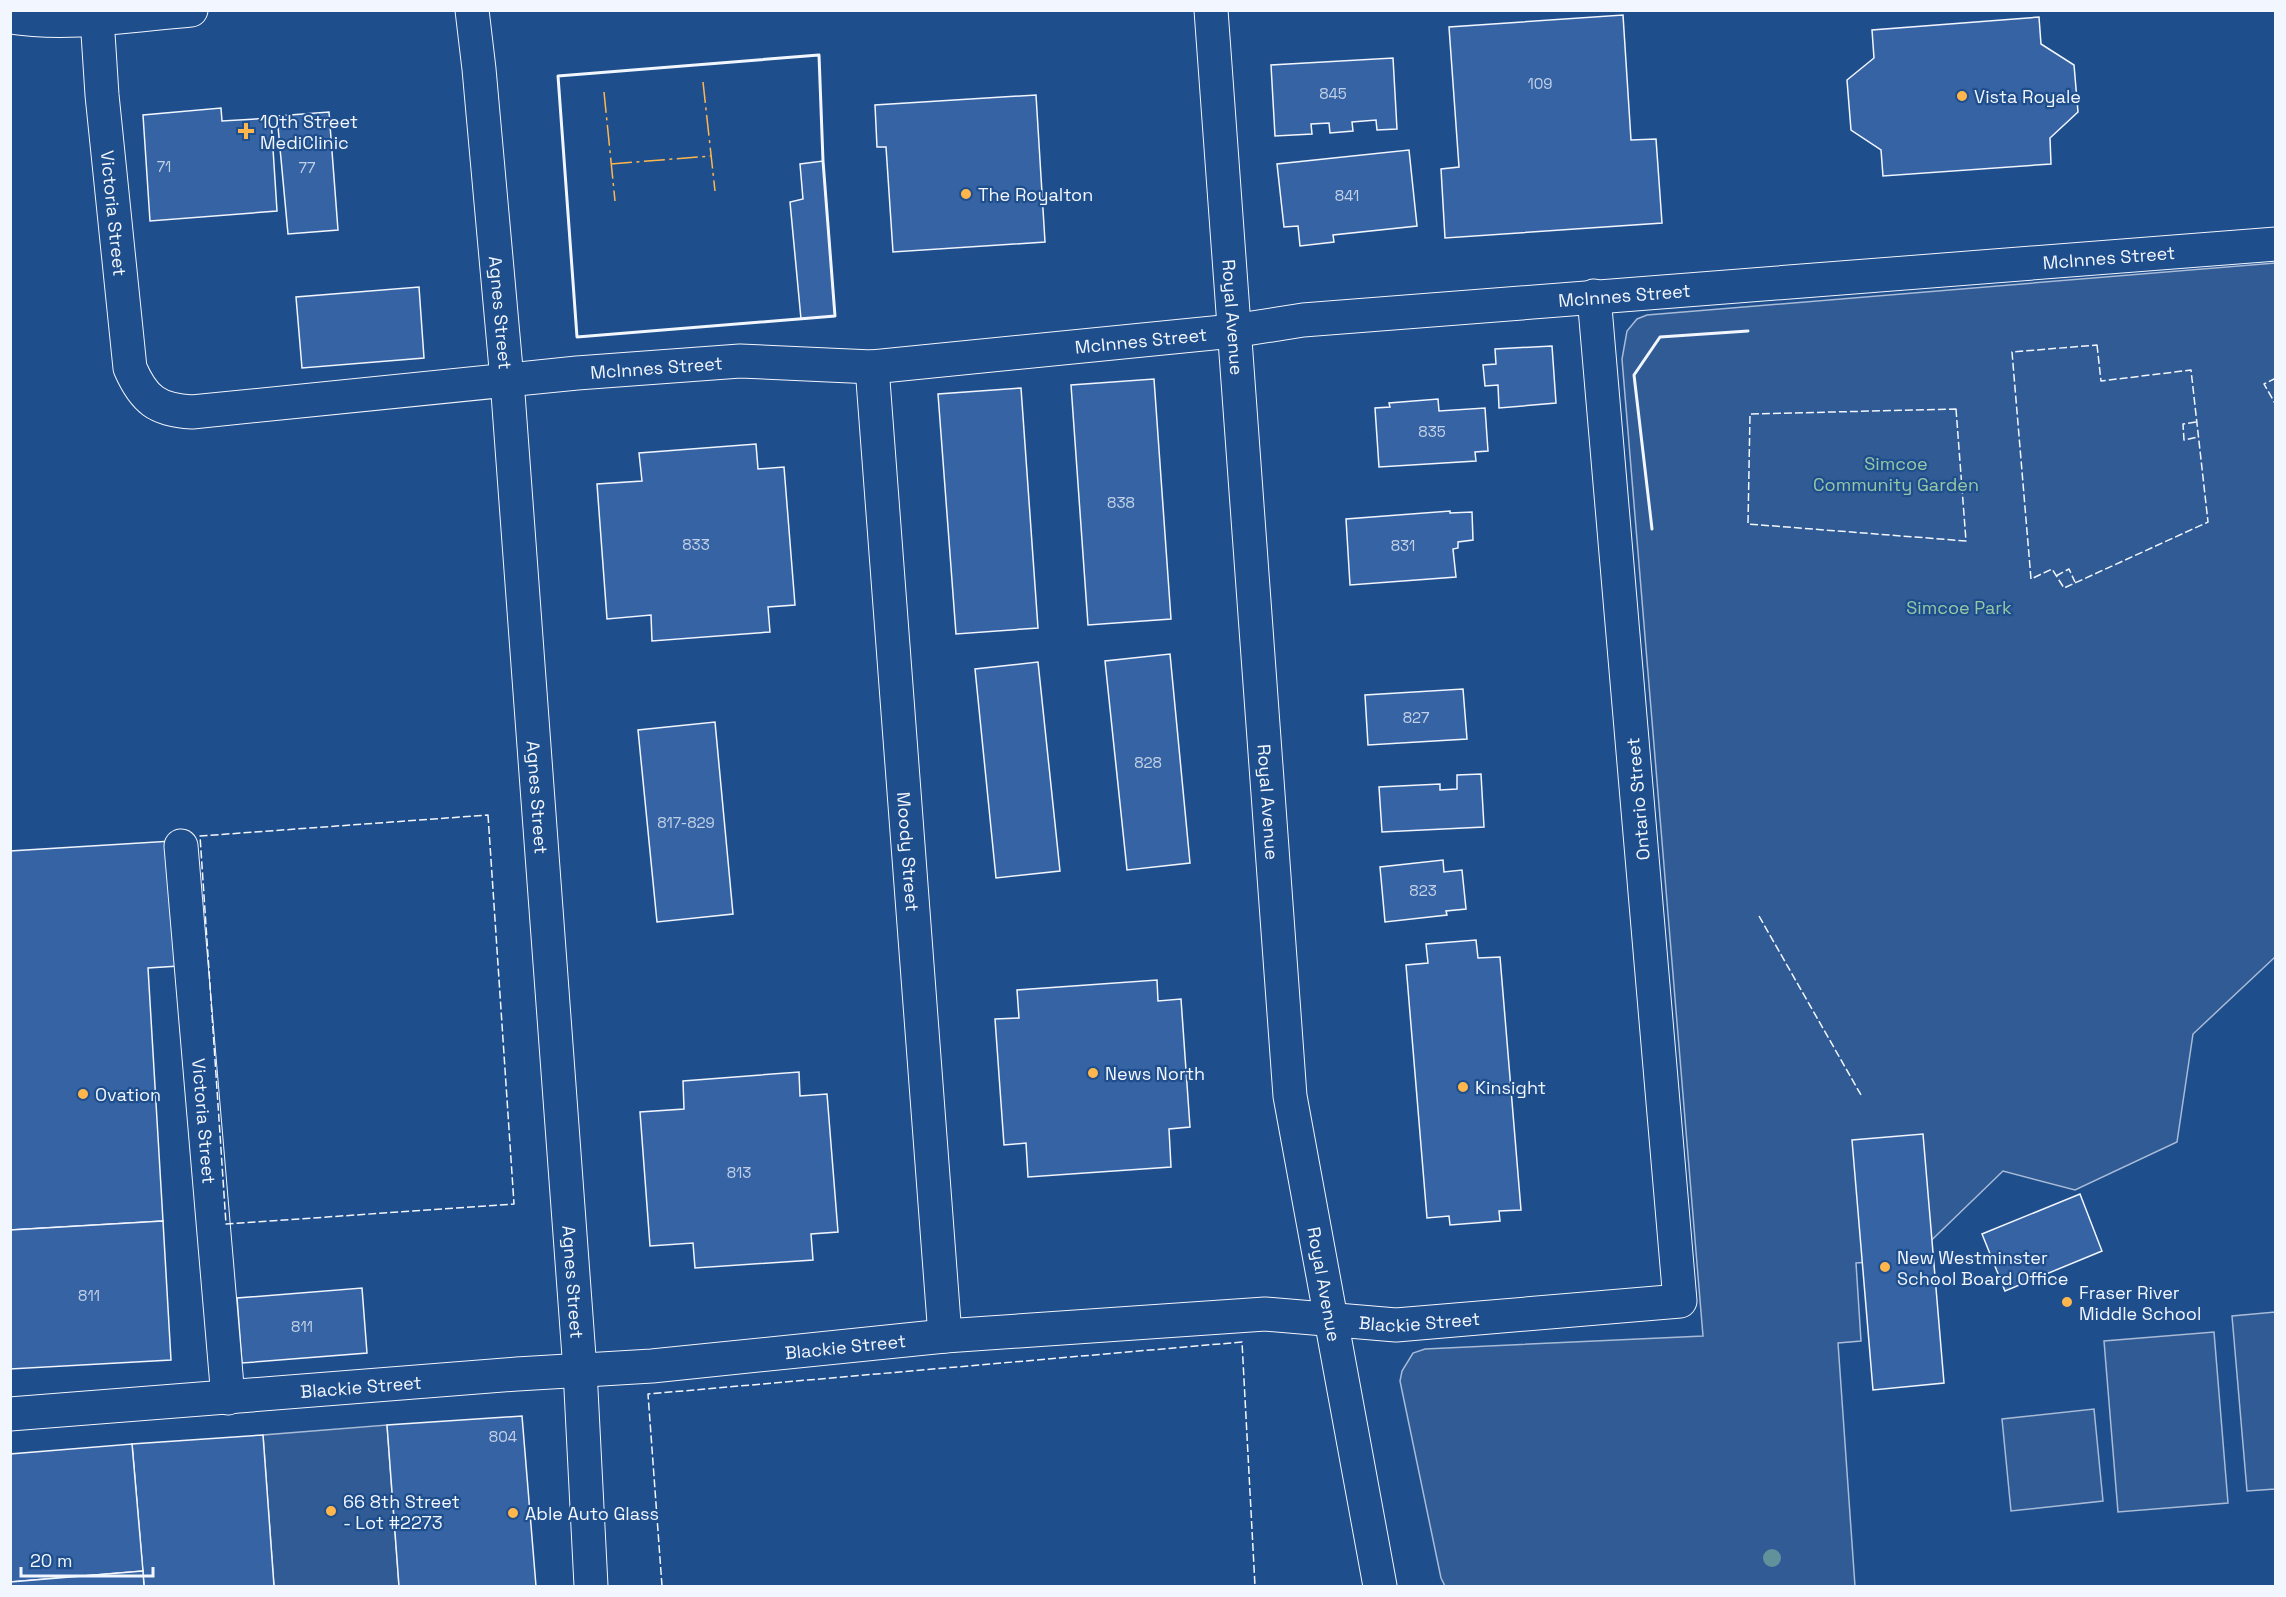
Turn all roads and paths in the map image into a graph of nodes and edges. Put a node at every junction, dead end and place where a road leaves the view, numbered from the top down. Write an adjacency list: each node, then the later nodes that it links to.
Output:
1 (191, 10): 4 (street)
2 (472, 10): 10 (street, Agnes Street)
3 (1211, 10): 8 (street, Royal Avenue)
4 (98, 18): 5 (street); 11 (street, Victoria Street)
5 (18, 24)
6 (2276, 244): 7 (street, McInnes Street)
7 (1594, 296): 8 (street, McInnes Street); 13 (street, Ontario Street)
8 (1233, 331): 9 (street, McInnes Street); 14 (street, Royal Avenue)
9 (872, 367): 10 (street, McInnes Street); 15 (street, Moody Street)
10 (507, 380): 11 (street, McInnes Street); 16 (street, Agnes Street)
11 (152, 402)
12 (180, 846): 17 (street, Victoria Street)
13 (1680, 1301): 14 (street, Blackie Street)
14 (1330, 1318): 15 (street, Blackie Street); 20 (street, Royal Avenue)
15 (945, 1336): 16 (street, Blackie Street)
16 (580, 1370): 17 (street, Blackie Street); 19 (street, Agnes Street)
17 (228, 1398): 18 (street, Blackie Street)
18 (10, 1414)
19 (591, 1587)
20 (1380, 1587)

